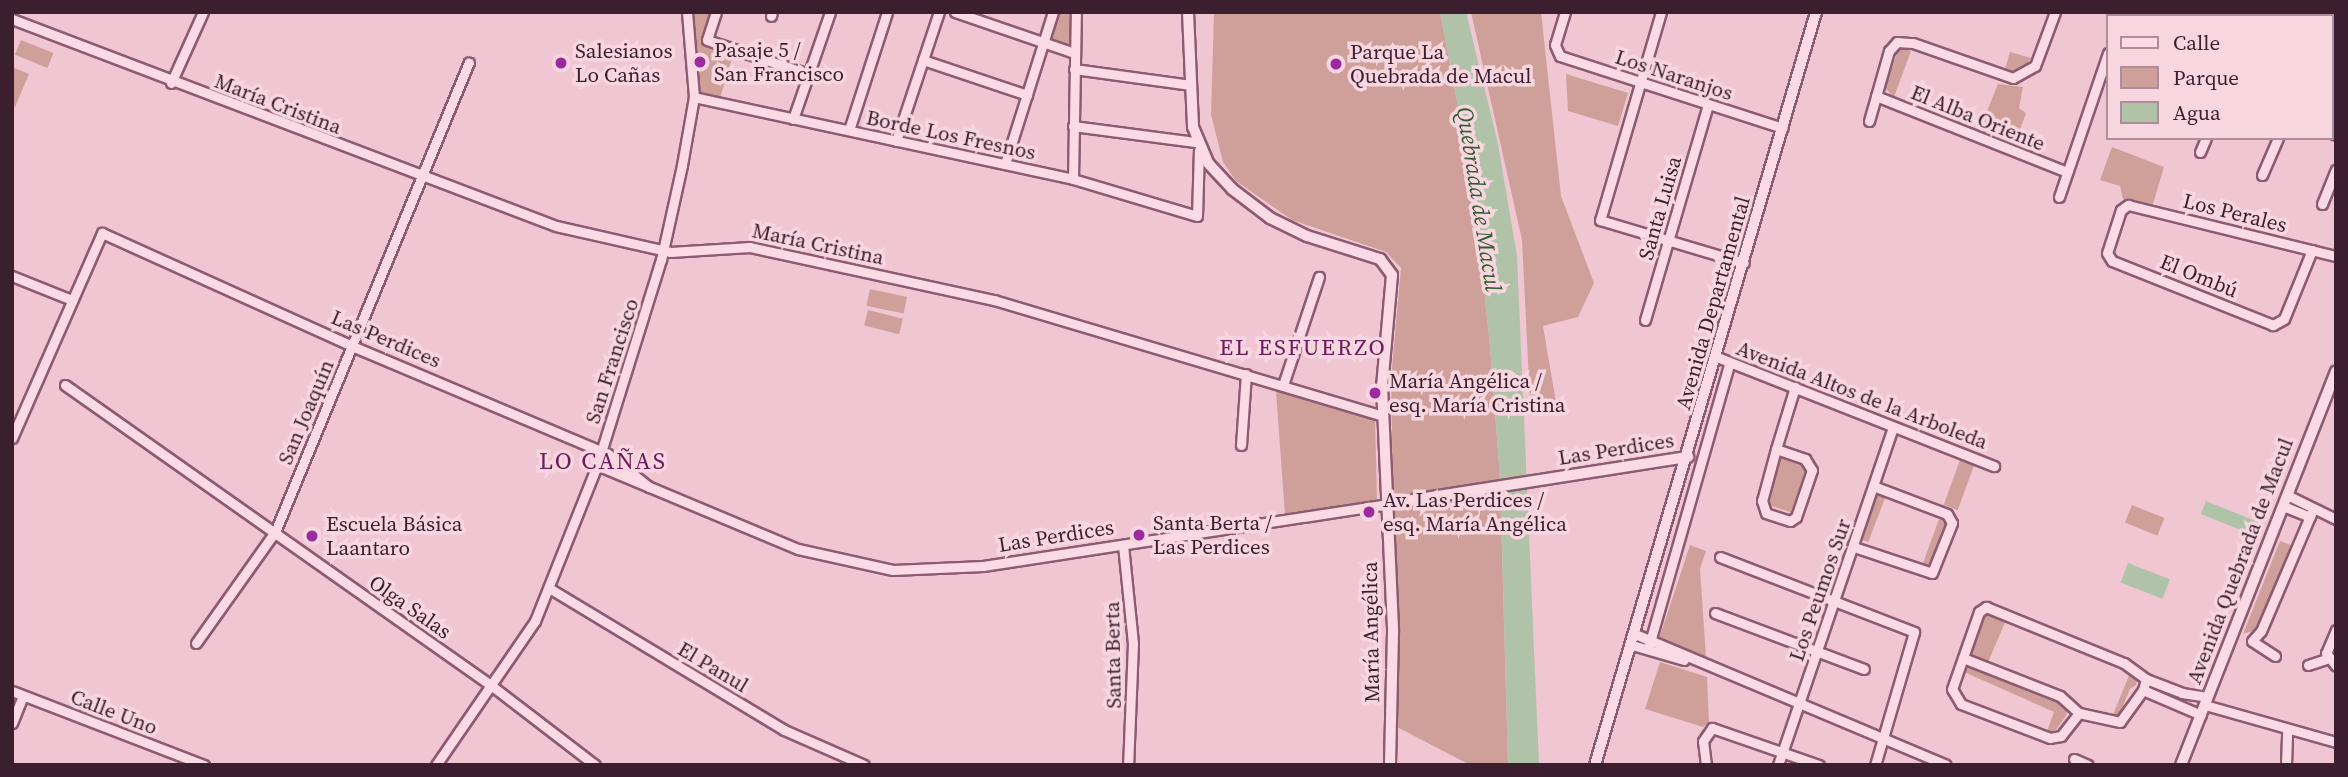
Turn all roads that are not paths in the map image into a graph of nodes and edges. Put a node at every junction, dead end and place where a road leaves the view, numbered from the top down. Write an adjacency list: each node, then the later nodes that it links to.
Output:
1 (203, 12): 23 (street)
2 (687, 12): 28 (street, San Francisco)
3 (716, 12): 22 (street)
4 (830, 12): 22 (street)
5 (887, 12): 34 (street)
6 (939, 12): 19 (street)
7 (955, 12): 16 (street)
8 (1054, 12): 16 (street)
9 (1076, 12): 17 (street)
10 (1188, 12): 25 (street)
11 (1565, 12): 24 (street, Los Naranjos)
12 (1661, 12): 24 (street)
13 (1816, 12): 33 (street, Avenida Departamental)
14 (2055, 12): 27 (street)
15 (12, 19): 23 (street, María Cristina)
16 (1044, 42): 17 (street); 26 (street)
17 (1074, 52): 21 (street)
18 (2106, 59): 42 (street)
19 (923, 60): 26 (street); 37 (street)
20 (469, 62): 44 (street, San Joaquín)
21 (1074, 69): 25 (street); 32 (street)
22 (808, 74): 30 (street)
23 (171, 83): 44 (street, María Cristina)
24 (1640, 84): 29 (street, Los Naranjos); 48 (street)
25 (1191, 85): 38 (street)
26 (1027, 95): 40 (street)
27 (1876, 96): 31 (street); 42 (street, El Alba Oriente)
28 (694, 97): 30 (street, Borde Los Fresnos); 50 (street, San Francisco)
29 (1708, 105): 33 (street, Los Naranjos); 48 (street, Santa Luisa)
30 (793, 118): 34 (street, Borde Los Fresnos)
31 (1869, 121)
32 (1073, 126): 38 (street); 45 (street)
33 (1783, 128): 53 (street, Avenida Departamental)
34 (849, 131): 37 (street, Borde Los Fresnos)
35 (2205, 140): 39 (street)
36 (2277, 140): 43 (street)
37 (896, 141): 40 (street, Borde Los Fresnos)
38 (1197, 146): 45 (street, Borde Los Fresnos); 66 (street, María Angélica)
39 (2200, 152)
40 (1005, 164): 45 (street, Borde Los Fresnos)
41 (2336, 170): 47 (street)
42 (2067, 172): 46 (street)
43 (2262, 175)
44 (424, 178): 50 (street, María Cristina); 58 (street, San Joaquín)
45 (1073, 179)
46 (2059, 197)
47 (2322, 204)
48 (1670, 241): 53 (street); 57 (street, Santa Luisa)
49 (2312, 250): 51 (street, Los Perales); 52 (street, Los Perales); 52 (street, El Ombú)
50 (663, 251): 62 (street, María Cristina); 71 (street, San Francisco)
51 (2336, 256)
52 (2107, 257)
53 (1744, 263): 59 (street, Avenida Departamental)
54 (12, 276): 56 (street)
55 (1319, 277): 64 (street)
56 (72, 300): 58 (street, Las Perdices); 68 (street)
57 (1645, 320)
58 (352, 346): 71 (street, Las Perdices); 82 (street, San Joaquín)
59 (1717, 357): 60 (street, Avenida Altos de la Arboleda); 72 (street, Avenida Departamental)
60 (1730, 362): 65 (street, Avenida Altos de la Arboleda); 92 (street, Avenida Departamental)
61 (2336, 371): 77 (street, Avenida Quebrada de Macul)
62 (1246, 374): 64 (street, María Cristina); 69 (street)
63 (65, 385): 82 (street, Olga Salas)
64 (1283, 386): 66 (street, María Cristina)
65 (1795, 387): 67 (street, Avenida Altos de la Arboleda); 70 (street)
66 (1383, 416): 78 (street, María Angélica)
67 (1893, 427): 74 (street, Avenida Altos de la Arboleda); 75 (street, Los Peumos Sur)
68 (12, 438)
69 (1241, 444)
70 (1776, 449): 70 (street)
71 (601, 452): 73 (street, San Francisco); 76 (street, Las Perdices)
72 (1688, 457): 78 (street, Las Perdices); 90 (street, Avenida Departamental)
73 (597, 465): 76 (street, Las Perdices); 86 (street, San Francisco)
74 (1994, 466)
75 (1873, 486): 84 (street, Los Peumos Sur); 84 (street)
76 (649, 487): 83 (street, Las Perdices)
77 (2287, 495): 79 (street, Avenida Quebrada de Macul); 80 (street)
78 (1387, 504): 83 (street, Las Perdices); 120 (street, María Angélica)
79 (2283, 506): 80 (street); 106 (street, Avenida Quebrada de Macul)
80 (2311, 513): 81 (street); 94 (street)
81 (2336, 519)
82 (275, 532): 91 (street, San Joaquín); 101 (street, Olga Salas)
83 (1123, 545): 119 (street, Santa Berta)
84 (1854, 547): 87 (street, Los Peumos Sur)
85 (1720, 557): 87 (street)
86 (549, 588): 101 (street, San Francisco); 118 (street, El Panul)
87 (1835, 599): 93 (street, Los Peumos Sur); 110 (street)
88 (1715, 613): 93 (street)
89 (2336, 629): 96 (street)
90 (1633, 639): 92 (street); 121 (street, Avenida Departamental)
91 (196, 643)
92 (1649, 644): 105 (street)
93 (1817, 653): 99 (street); 105 (street, Los Peumos Sur)
94 (2275, 656)
95 (1963, 658): 100 (street); 107 (street); 107 (street)
96 (2327, 659): 97 (street); 98 (street)
97 (2308, 665)
98 (2336, 666)
99 (1864, 670)
100 (2147, 679): 102 (street); 106 (street)
101 (492, 686): 116 (street, San Francisco); 117 (street, Olga Salas)
102 (2143, 690): 106 (street); 107 (street)
103 (12, 691): 104 (street, Calle Uno)
104 (23, 696): 108 (street); 115 (street, Calle Uno)
105 (1799, 701): 110 (street); 112 (street, Los Peumos Sur)
106 (2204, 706): 109 (street); 127 (street, Avenida Quebrada de Macul)
107 (2079, 713)
108 (12, 723)
109 (2287, 731): 111 (street); 128 (street)
110 (1884, 738): 114 (street); 125 (street)
111 (2336, 742)
112 (1782, 752): 122 (street); 123 (street, Los Peumos Sur); 124 (street)
113 (2074, 759): 126 (street)
114 (1940, 764)
115 (204, 765)
116 (436, 765)
117 (595, 765)
118 (864, 765)
119 (1128, 765)
120 (1390, 765)
121 (1594, 765)
122 (1706, 765)
123 (1778, 765)
124 (1819, 765)
125 (1875, 765)
126 (2088, 765)
127 (2181, 765)
128 (2286, 765)

